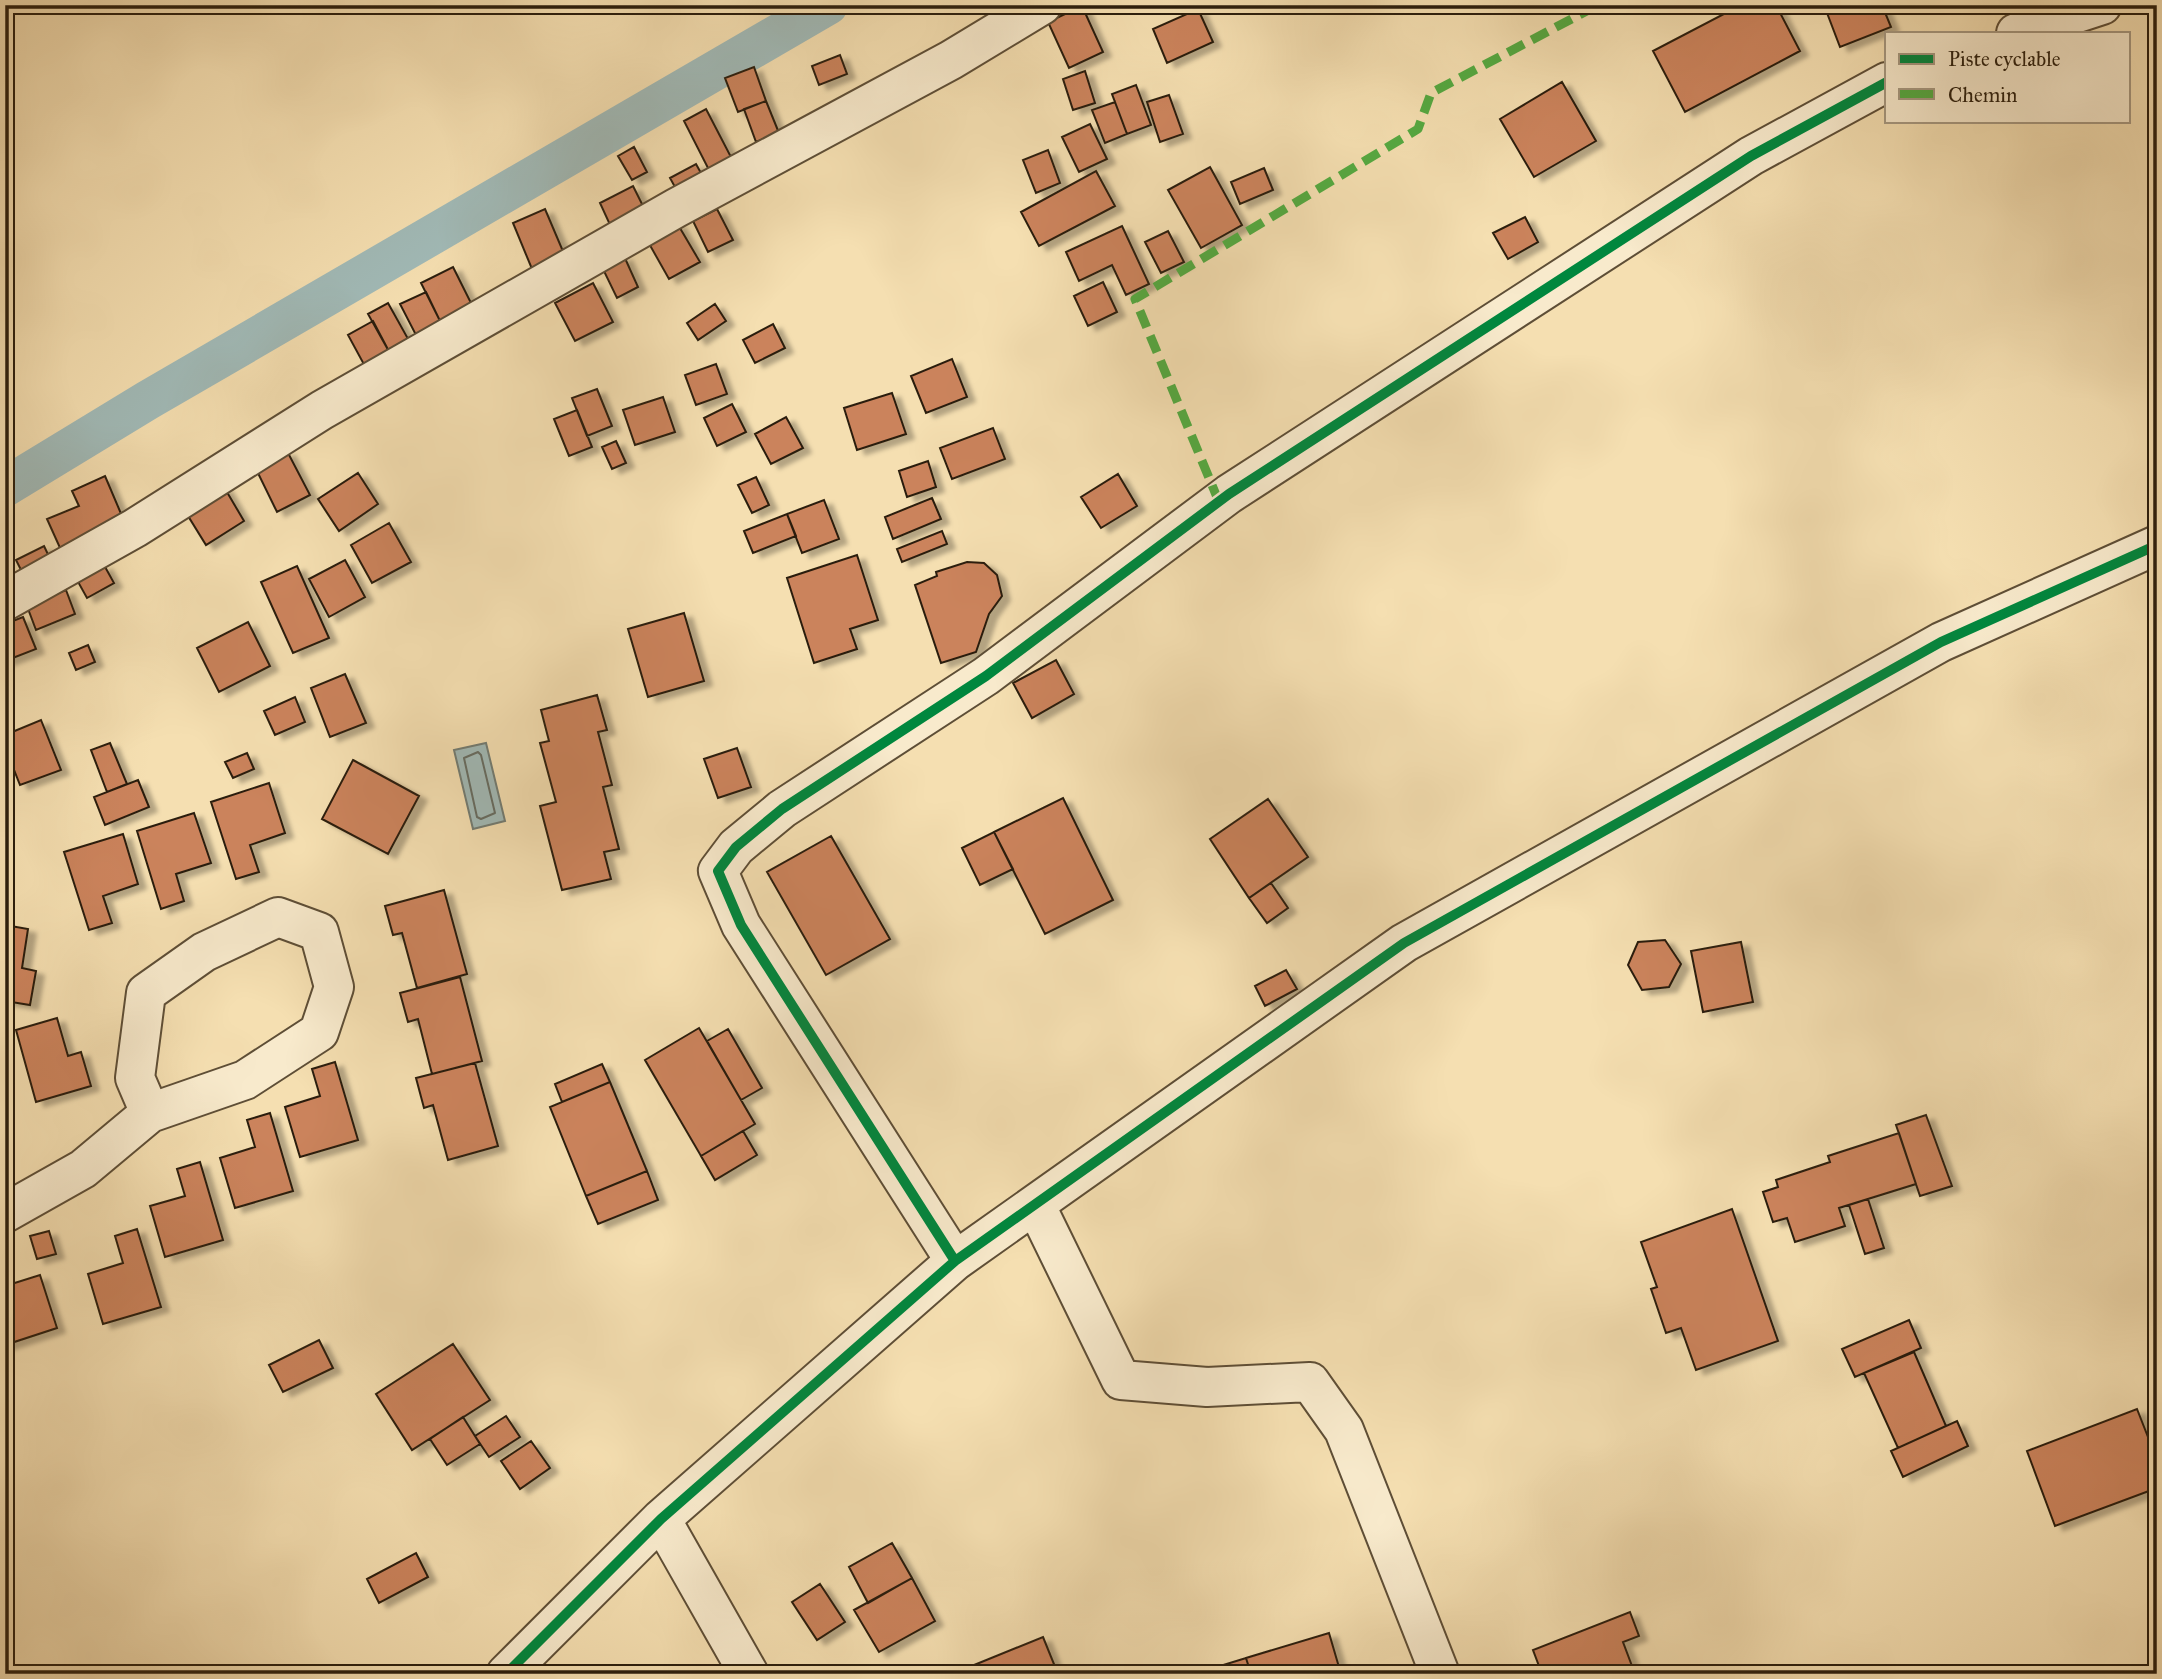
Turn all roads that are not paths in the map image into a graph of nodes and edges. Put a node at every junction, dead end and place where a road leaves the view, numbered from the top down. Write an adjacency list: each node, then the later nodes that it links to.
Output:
1 (1042, 5): 6 (street)
2 (2102, 5): 3 (street)
3 (2019, 32)
4 (1885, 83): 10 (street)
5 (2157, 545): 8 (street)
6 (5, 601)
7 (150, 1113): 7 (street); 9 (street)
8 (1036, 1206): 10 (street); 14 (street)
9 (5, 1213)
10 (955, 1261): 11 (street)
11 (661, 1519): 12 (street); 13 (street)
12 (506, 1674)
13 (749, 1674)
14 (1440, 1674)

